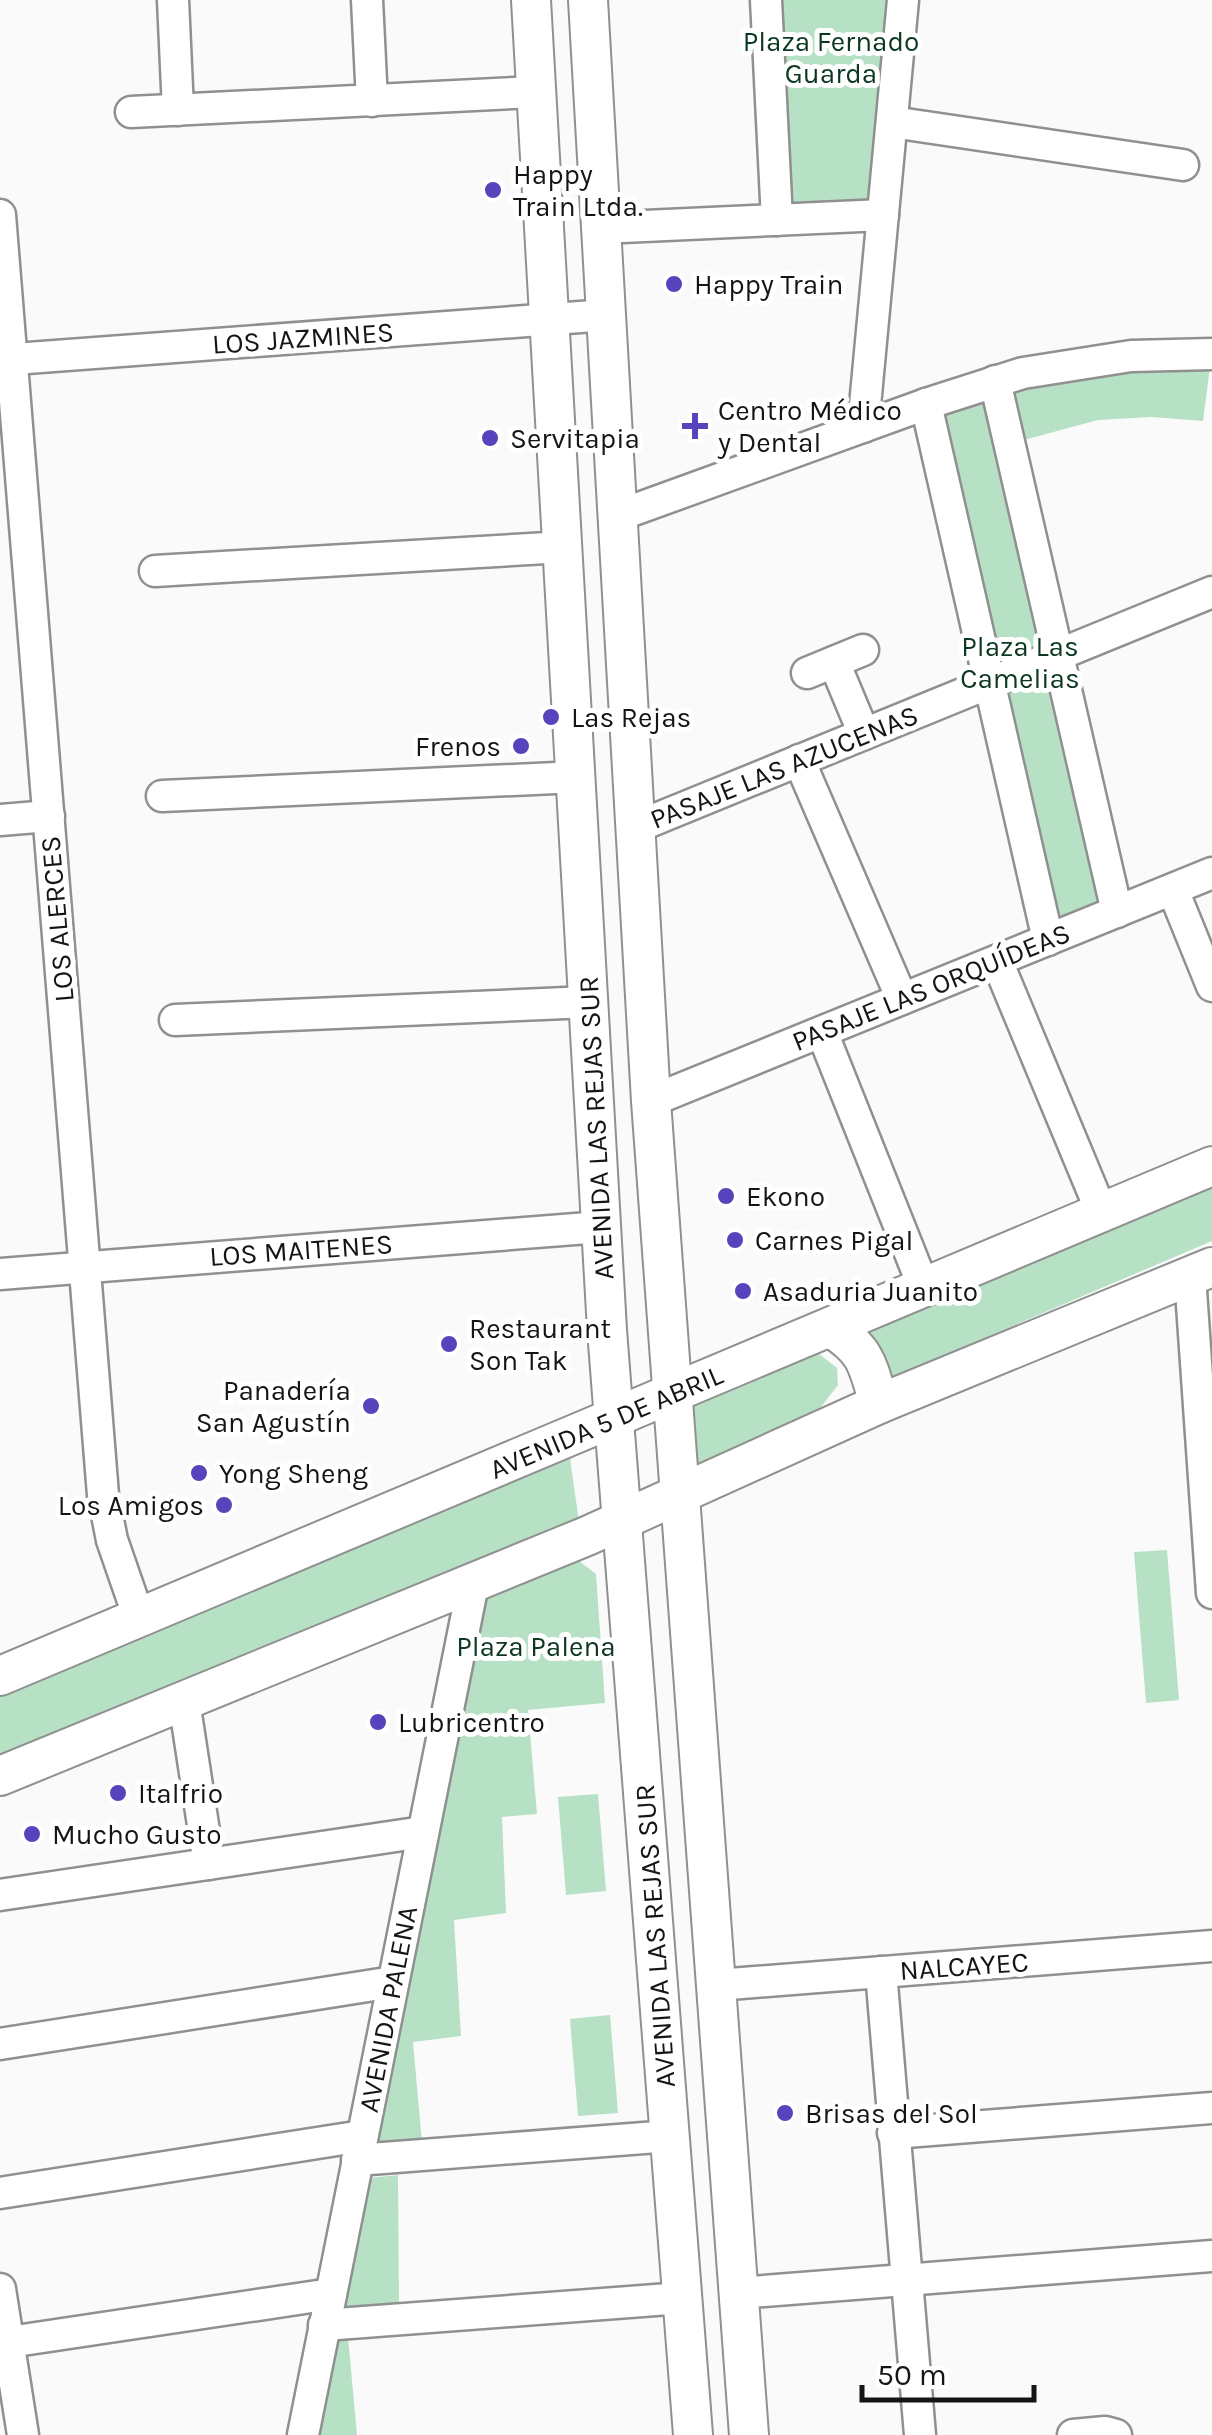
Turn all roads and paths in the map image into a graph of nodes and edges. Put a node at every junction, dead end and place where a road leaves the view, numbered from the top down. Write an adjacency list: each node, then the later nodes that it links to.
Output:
1 (172, 0): 9 (street)
2 (366, 0): 8 (street)
3 (530, 0): 7 (main road, AVENIDA LAS REJAS SUR)
4 (588, 0): 16 (main road, AVENIDA LAS REJAS SUR)
5 (766, 0): 15 (street)
6 (904, 0): 11 (street)
7 (536, 92): 8 (street); 18 (main road, AVENIDA LAS REJAS SUR)
8 (372, 100): 9 (street)
9 (178, 110): 10 (street)
10 (131, 112)
11 (892, 122): 12 (street); 14 (street)
12 (1183, 166)
13 (0, 215): 20 (street, LOS ALERCES)
14 (883, 215): 15 (street); 23 (street)
15 (777, 220): 16 (street)
16 (601, 228): 17 (main road, AVENIDA LAS REJAS SUR)
17 (607, 315): 18 (street, LOS JAZMINES); 24 (main road, AVENIDA LAS REJAS SUR)
18 (548, 320): 20 (street, LOS JAZMINES); 25 (main road, AVENIDA LAS REJAS SUR)
19 (1212, 354): 21 (street)
20 (6, 360): 35 (street, LOS ALERCES)
21 (996, 381): 22 (street); 28 (street)
22 (926, 404): 23 (street); 30 (street)
23 (863, 428): 24 (street)
24 (617, 516): 37 (main road, AVENIDA LAS REJAS SUR)
25 (564, 547): 26 (street); 33 (main road, AVENIDA LAS REJAS SUR)
26 (155, 572)
27 (1212, 592): 28 (street, PASAJE LAS AZUCENAS)
28 (1056, 656): 30 (street, PASAJE LAS AZUCENAS); 40 (street)
29 (834, 662): 31 (street)
30 (988, 683): 31 (street, PASAJE LAS AZUCENAS); 41 (street)
31 (864, 734): 32 (street, PASAJE LAS AZUCENAS)
32 (798, 760): 37 (street, PASAJE LAS AZUCENAS); 44 (street)
33 (577, 777): 34 (street); 45 (main road, AVENIDA LAS REJAS SUR)
34 (162, 796)
35 (48, 816): 36 (street); 52 (street, LOS ALERCES)
36 (0, 820)
37 (634, 828): 48 (main road, AVENIDA LAS REJAS SUR)
38 (1212, 874): 39 (street, PASAJE LAS ORQUÍDEAS)
39 (1173, 890): 40 (street, PASAJE LAS ORQUÍDEAS); 43 (street)
40 (1117, 912): 41 (street, PASAJE LAS ORQUÍDEAS)
41 (1048, 940): 42 (street, PASAJE LAS ORQUÍDEAS)
42 (997, 961): 44 (street, PASAJE LAS ORQUÍDEAS); 50 (street)
43 (1212, 986)
44 (902, 1000): 47 (street, PASAJE LAS ORQUÍDEAS)
45 (589, 1002): 46 (street); 51 (main road, AVENIDA LAS REJAS SUR)
46 (175, 1020)
47 (822, 1032): 48 (street, PASAJE LAS ORQUÍDEAS); 55 (street)
48 (651, 1101): 57 (main road, AVENIDA LAS REJAS SUR)
49 (1212, 1166): 50 (main road, AVENIDA 5 DE ABRIL)
50 (1101, 1211): 55 (main road, AVENIDA 5 DE ABRIL)
51 (601, 1228): 52 (street, LOS MAITENES); 59 (main road, AVENIDA LAS REJAS SUR)
52 (85, 1267): 54 (street, LOS MAITENES); 64 (street, LOS ALERCES)
53 (1201, 1272): 58 (main road); 63 (street)
54 (0, 1274)
55 (924, 1288): 56 (main road, AVENIDA 5 DE ABRIL)
56 (832, 1328): 57 (main road, AVENIDA 5 DE ABRIL); 58 (main road)
57 (670, 1394): 59 (main road, AVENIDA 5 DE ABRIL); 60 (main road, AVENIDA LAS REJAS SUR)
58 (878, 1404): 60 (main road)
59 (615, 1418): 61 (main road, AVENIDA LAS REJAS SUR); 64 (main road, AVENIDA 5 DE ABRIL)
60 (680, 1496): 61 (main road); 74 (main road, AVENIDA LAS REJAS SUR)
61 (624, 1521): 62 (main road); 78 (main road, AVENIDA LAS REJAS SUR)
62 (473, 1584): 66 (main road); 68 (street, AVENIDA PALENA)
63 (1212, 1593)
64 (140, 1618): 65 (main road, AVENIDA 5 DE ABRIL)
65 (1, 1672)
66 (184, 1702): 67 (main road); 69 (street)
67 (0, 1776)
68 (424, 1832): 69 (street); 73 (street, AVENIDA PALENA)
69 (209, 1864): 70 (street)
70 (0, 1896)
71 (1212, 1946): 72 (street, NALCAYEC)
72 (881, 1972): 74 (street, NALCAYEC); 77 (street)
73 (393, 1982): 75 (street); 79 (street, AVENIDA PALENA)
74 (716, 1985): 84 (main road, AVENIDA LAS REJAS SUR)
75 (0, 2044)
76 (1212, 2108): 77 (street)
77 (893, 2133): 82 (street)
78 (670, 2136): 79 (street); 86 (main road, AVENIDA LAS REJAS SUR)
79 (360, 2148): 80 (street); 85 (street, AVENIDA PALENA)
80 (0, 2193)
81 (1212, 2256): 82 (street)
82 (906, 2280): 84 (street); 93 (street)
83 (0, 2289): 88 (street)
84 (738, 2292): 92 (main road, AVENIDA LAS REJAS SUR)
85 (330, 2294): 87 (street, AVENIDA PALENA); 88 (street)
86 (682, 2298): 87 (street); 91 (main road, AVENIDA LAS REJAS SUR)
87 (324, 2325): 90 (street, AVENIDA PALENA)
88 (5, 2331): 89 (street)
89 (24, 2435)
90 (303, 2435)
91 (693, 2435)
92 (749, 2435)
93 (920, 2435)
94 (1073, 2435): 95 (street)
95 (1116, 2435)

